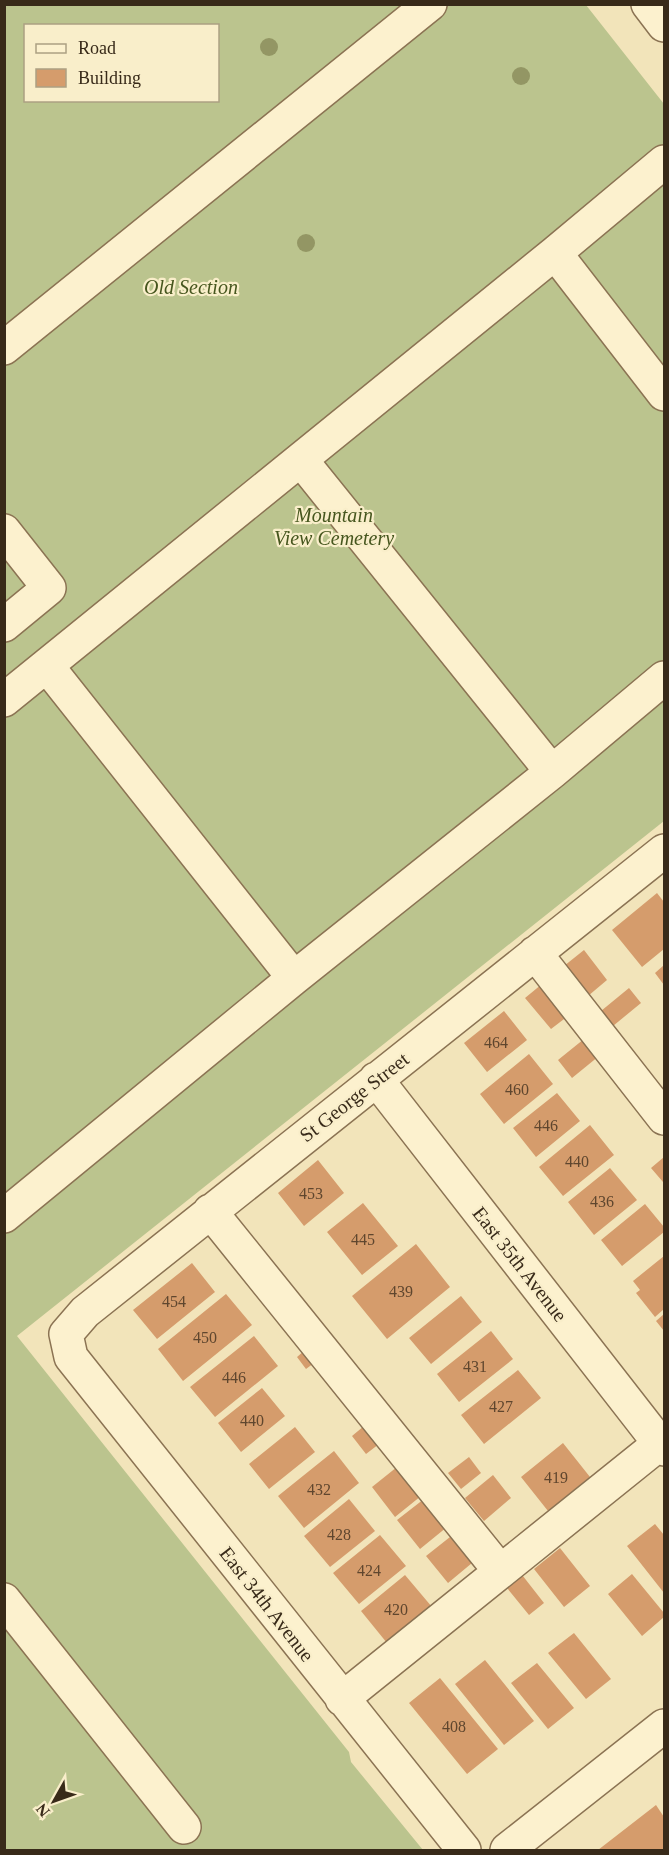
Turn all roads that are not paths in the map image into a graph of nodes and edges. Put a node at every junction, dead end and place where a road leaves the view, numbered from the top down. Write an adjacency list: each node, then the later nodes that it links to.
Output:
1 (430, 4): 6 (street)
2 (648, 4): 3 (street)
3 (664, 25)
4 (664, 162): 5 (street)
5 (555, 253): 7 (street); 8 (street)
6 (4, 348)
7 (664, 394)
8 (301, 460): 11 (street); 14 (street)
9 (4, 531): 10 (street)
10 (4, 625)
11 (47, 666): 13 (street); 17 (street)
12 (664, 678): 14 (street)
13 (4, 700)
14 (552, 772): 17 (street)
15 (664, 851): 16 (street, St George Street)
16 (535, 953): 18 (street, St George Street); 19 (street)
17 (294, 978): 21 (street)
18 (376, 1079): 20 (street, St George Street); 23 (street, East 35th Avenue)
19 (664, 1118)
20 (210, 1211): 22 (street, St George Street); 24 (street)
21 (4, 1216)
22 (71, 1358): 26 (street, East 34th Avenue)
23 (663, 1444): 24 (street)
24 (500, 1571): 26 (street)
25 (4, 1600): 28 (street)
26 (342, 1699): 29 (street, East 34th Avenue)
27 (664, 1726): 30 (street)
28 (184, 1827)
29 (465, 1851)
30 (507, 1851)

